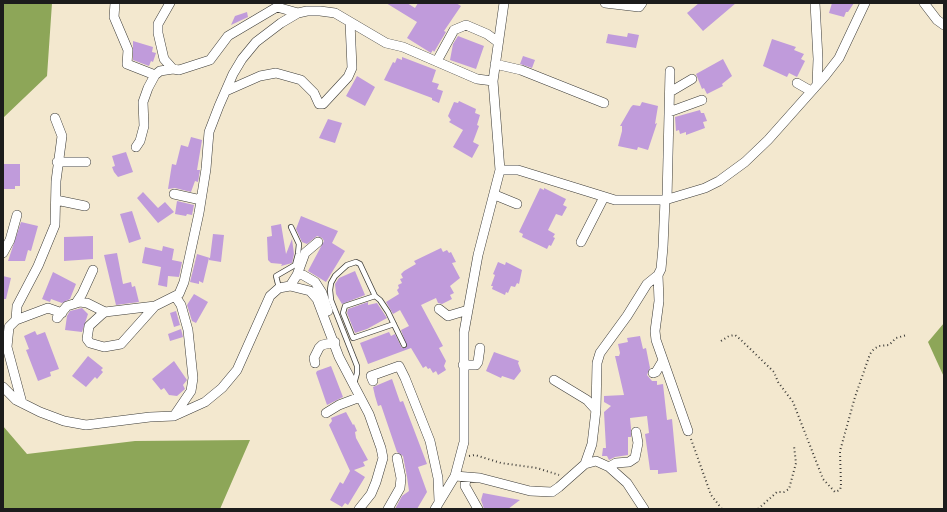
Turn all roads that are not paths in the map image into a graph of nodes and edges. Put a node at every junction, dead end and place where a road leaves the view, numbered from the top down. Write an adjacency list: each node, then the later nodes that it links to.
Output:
1 (115, 3): 17 (street)
2 (170, 3): 15 (street)
3 (504, 3): 12 (street)
4 (609, 3): 5 (street)
5 (642, 3)
6 (815, 3): 21 (street)
7 (865, 3): 21 (street)
8 (924, 3): 11 (street)
9 (298, 12): 10 (street); 15 (street); 22 (street)
10 (350, 22): 13 (street); 22 (street)
11 (944, 24)
12 (498, 42): 13 (street); 14 (street)
13 (437, 61): 19 (street)
14 (495, 64): 19 (street); 25 (street)
15 (173, 69): 17 (street)
16 (670, 71): 23 (street)
17 (155, 75): 28 (street)
18 (692, 79): 23 (street)
19 (493, 81): 31 (street)
20 (797, 83): 21 (street)
21 (814, 88): 37 (street)
22 (226, 91): 36 (street)
23 (670, 92): 26 (street)
24 (702, 100): 26 (street)
25 (604, 103)
26 (670, 112): 37 (street)
27 (55, 118): 29 (street)
28 (136, 147)
29 (57, 162): 30 (street); 35 (street)
30 (86, 162)
31 (500, 170): 33 (street); 34 (street)
32 (174, 194): 36 (street)
33 (495, 195): 38 (street); 55 (street)
34 (604, 197): 37 (street); 43 (street)
35 (56, 200): 39 (street); 57 (street)
36 (201, 200): 50 (street)
37 (666, 200): 47 (street)
38 (516, 204)
39 (85, 206)
40 (17, 215): 44 (street)
41 (291, 227): 49 (lane)
42 (318, 242): 46 (street)
43 (581, 242)
44 (3, 253)
45 (92, 270): 52 (street)
46 (297, 275): 48 (street); 62 (street)
47 (658, 275): 63 (street); 73 (street)
48 (290, 286): 49 (street); 59 (street)
49 (279, 288): 75 (street)
50 (175, 296): 53 (street); 75 (street)
51 (375, 296): 58 (lane); 58 (lane); 69 (lane)
52 (76, 303): 56 (street); 57 (street)
53 (155, 306): 56 (street); 56 (street)
54 (439, 309): 55 (street)
55 (468, 310): 65 (street)
56 (105, 312)
57 (16, 320): 72 (street)
58 (394, 324): 60 (lane)
59 (335, 342): 62 (street); 64 (street)
60 (404, 345)
61 (480, 348): 65 (street)
62 (339, 357): 69 (street)
63 (662, 362): 66 (street); 76 (street)
64 (315, 363)
65 (463, 365): 81 (street)
66 (653, 373)
67 (554, 380): 73 (street)
68 (374, 381): 83 (street)
69 (353, 386): 71 (street)
70 (3, 387): 72 (street)
71 (360, 397): 74 (street); 84 (street)
72 (22, 403): 75 (street)
73 (596, 410): 79 (street)
74 (326, 413)
75 (174, 416)
76 (688, 431)
77 (636, 432): 80 (street)
78 (397, 458): 85 (street)
79 (585, 464): 80 (street); 82 (street)
80 (609, 467): 87 (street)
81 (455, 476): 82 (street); 83 (street)
82 (466, 477): 86 (street)
83 (437, 506)
84 (359, 509)
85 (388, 509)
86 (478, 509)
87 (644, 509)

